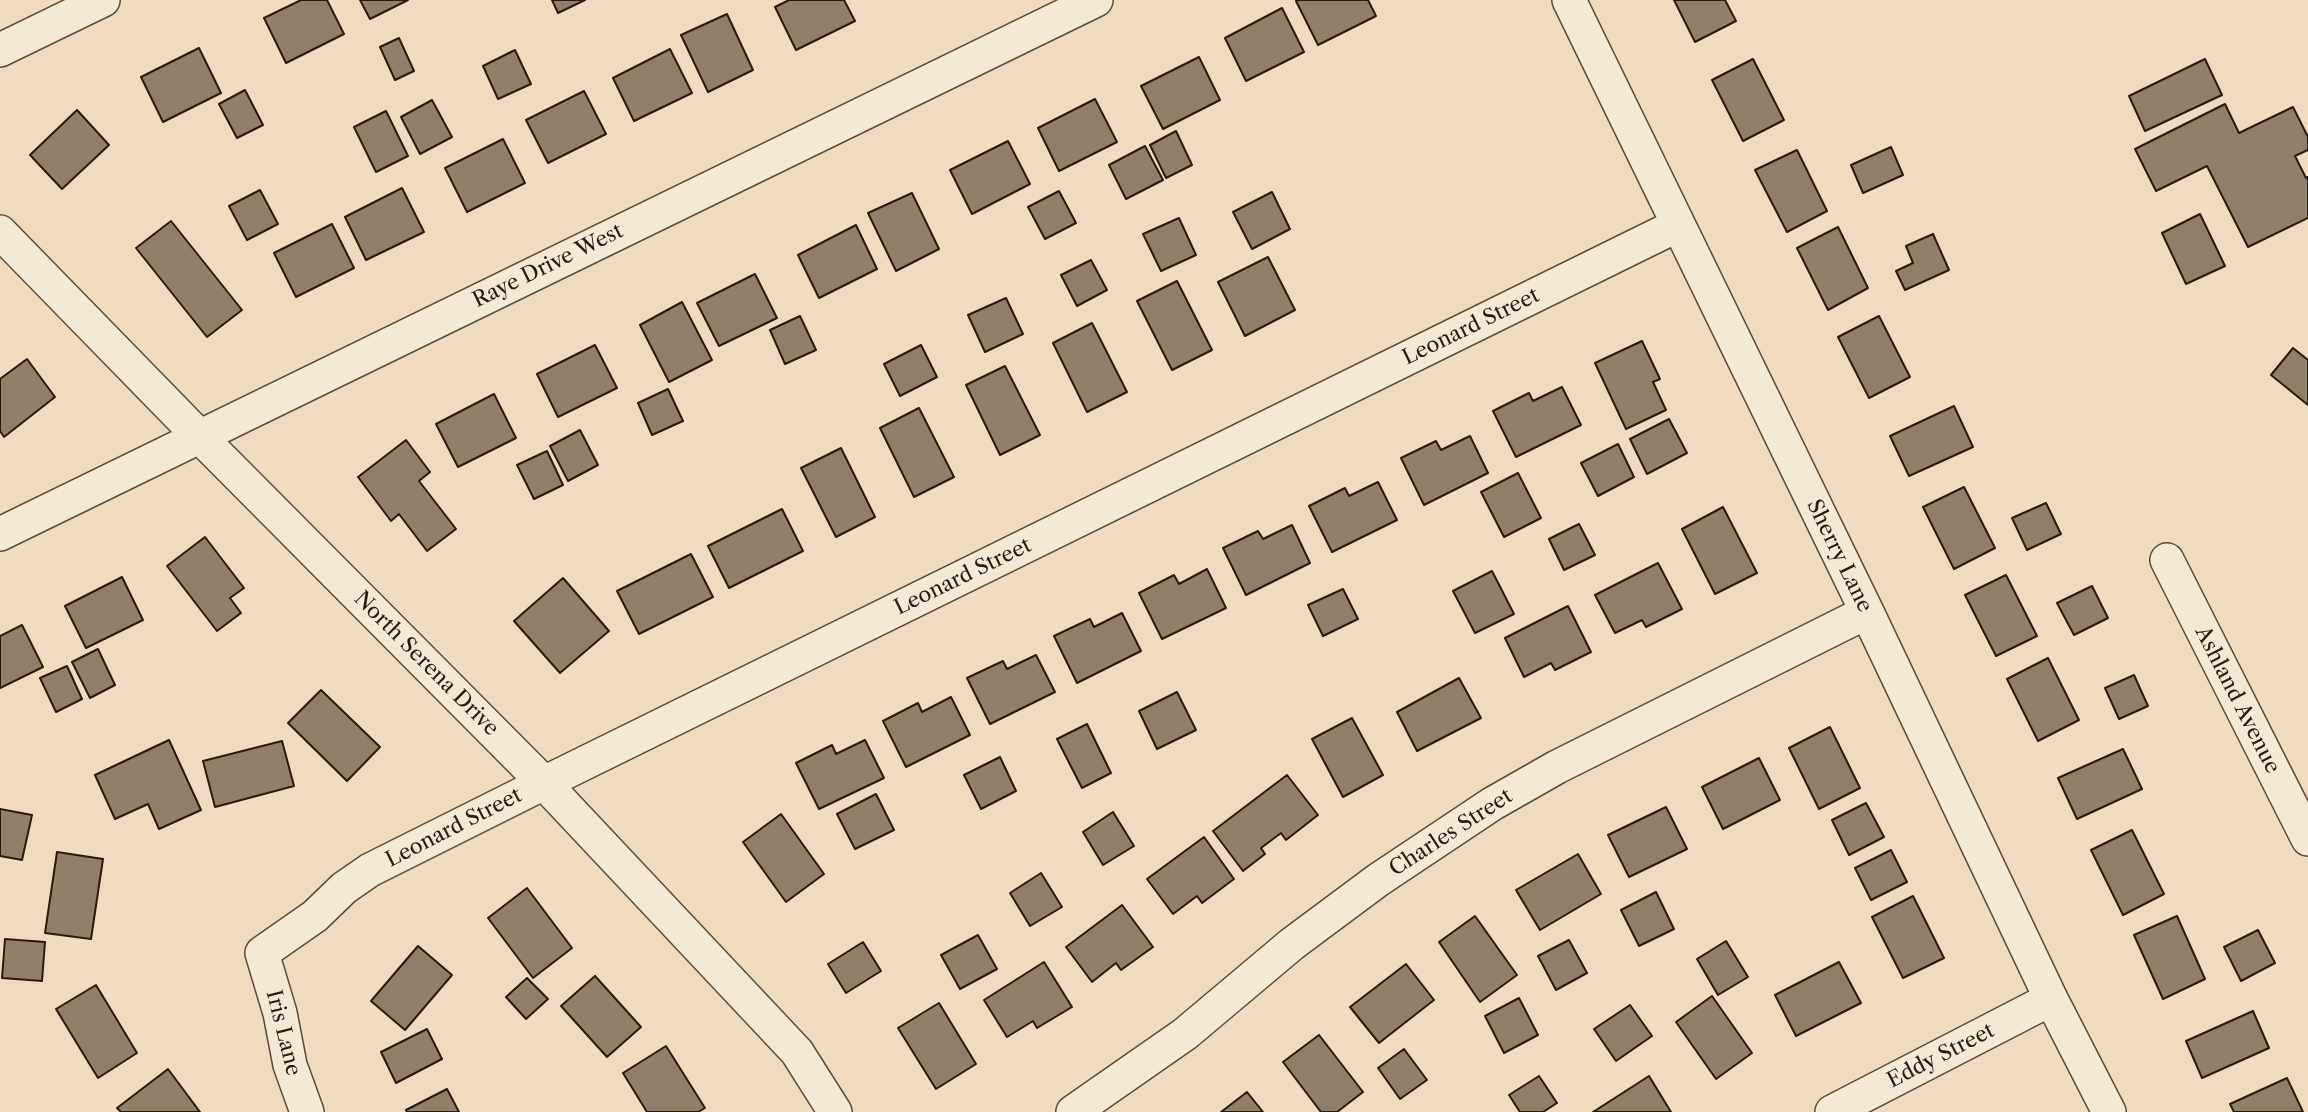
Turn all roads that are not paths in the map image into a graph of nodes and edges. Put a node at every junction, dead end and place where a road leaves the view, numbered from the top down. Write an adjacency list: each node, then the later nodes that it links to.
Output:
1 (103, 0): 4 (street)
2 (1096, 0): 7 (street, Raye Drive West)
3 (1569, 0): 5 (street, Sherry Lane)
4 (0, 50)
5 (1678, 225): 10 (street, Sherry Lane); 11 (street, Leonard Street)
6 (0, 232): 7 (street, North Serena Drive)
7 (199, 436): 8 (street, Raye Drive West); 11 (street, North Serena Drive)
8 (0, 534)
9 (2166, 560): 12 (street, Ashland Avenue)
10 (1867, 612): 14 (street, Sherry Lane); 17 (street, Charles Street)
11 (544, 783): 13 (street, Leonard Street); 16 (street, North Serena Drive)
12 (2308, 839)
13 (262, 953): 15 (street, Iris Lane)
14 (2051, 999): 18 (street, Eddy Street); 19 (street, Sherry Lane)
15 (307, 1112)
16 (835, 1112)
17 (1073, 1112)
18 (1832, 1112)
19 (2109, 1112)

